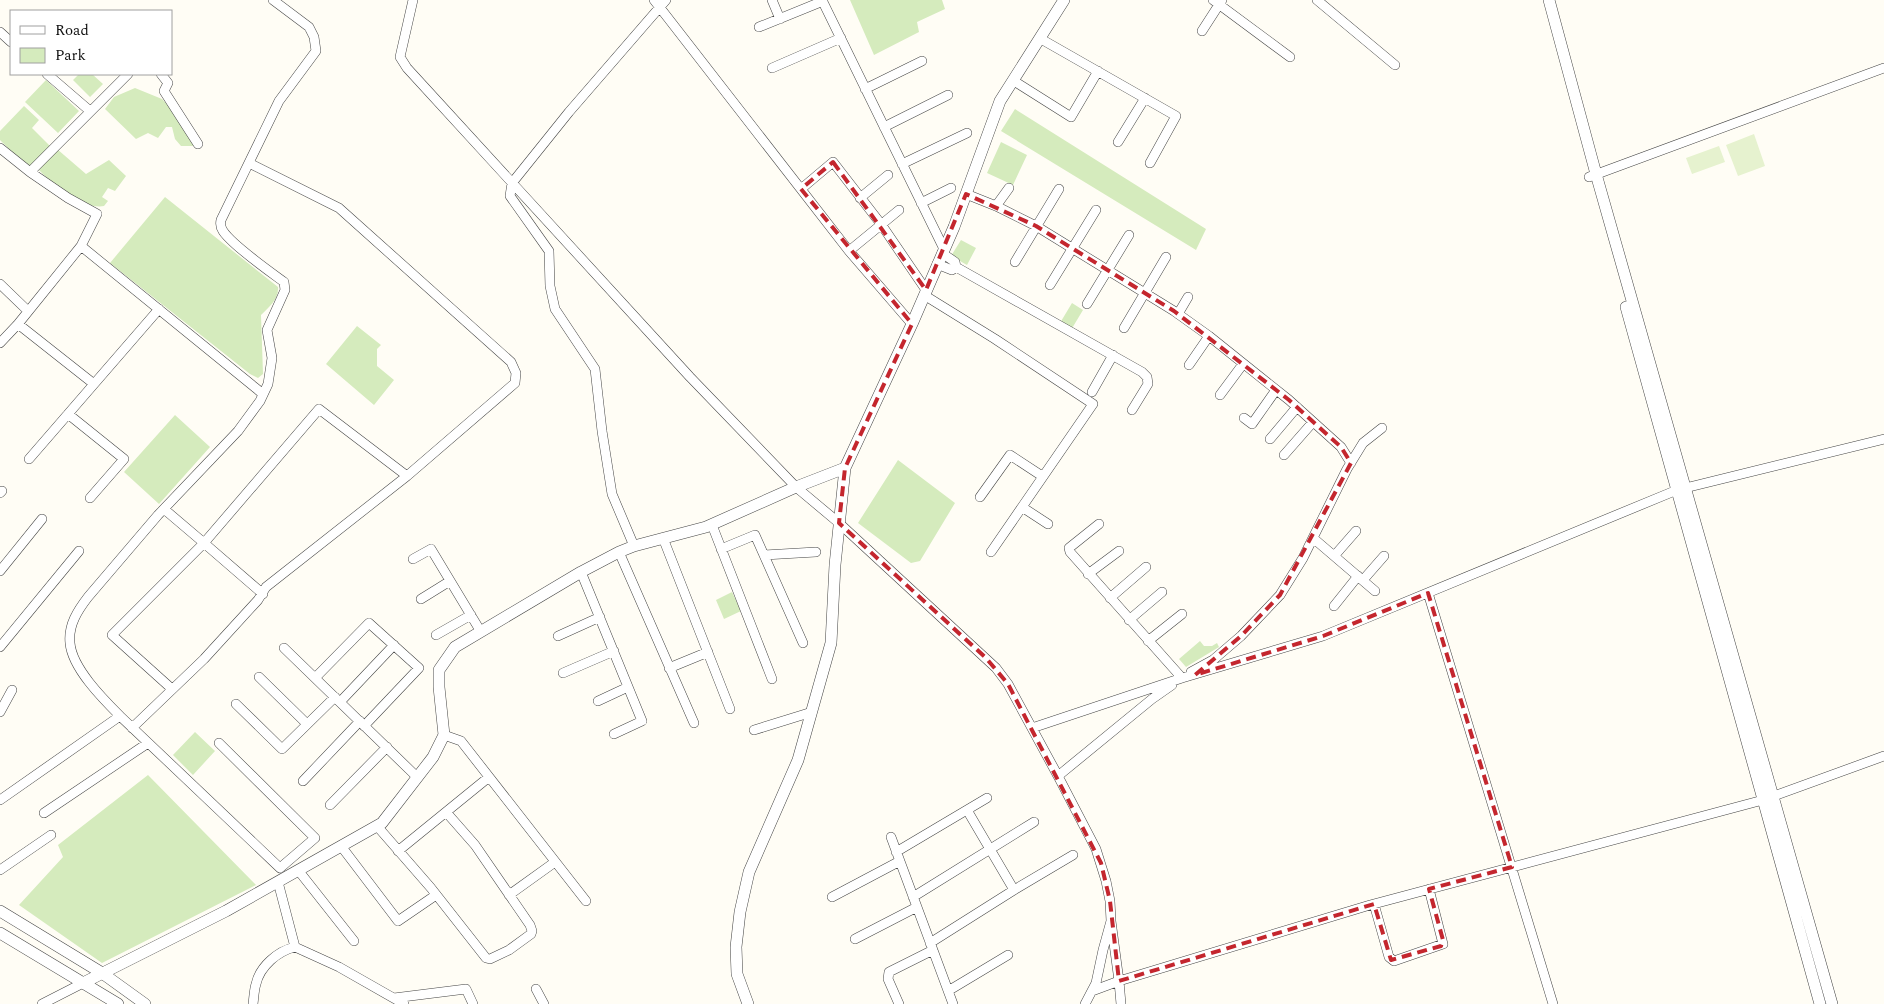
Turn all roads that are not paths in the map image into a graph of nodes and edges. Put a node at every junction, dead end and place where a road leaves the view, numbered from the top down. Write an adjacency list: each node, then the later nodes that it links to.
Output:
1 (273, 0): 37 (street)
2 (413, 0): 43 (street)
3 (772, 0): 11 (street)
4 (1064, 0): 16 (street)
5 (1317, 0): 20 (street)
6 (1541, 0): 42 (street)
7 (1549, 0): 42 (street)
8 (822, 1): 11 (street); 15 (street)
9 (660, 2): 43 (street); 46 (street)
10 (1218, 2): 13 (street); 18 (street)
11 (780, 19): 12 (street)
12 (759, 27)
13 (1202, 31)
14 (0, 32): 17 (street)
15 (841, 38): 21 (street); 28 (street)
16 (1040, 39): 23 (street); 27 (street)
17 (10, 41)
18 (1290, 57)
19 (922, 61): 28 (street)
20 (1395, 66)
21 (772, 68)
22 (1884, 68): 42 (street)
23 (1098, 71): 27 (street); 30 (street)
24 (49, 75): 31 (street)
25 (127, 75): 31 (street)
26 (162, 75): 35 (street)
27 (1014, 81): 48 (street)
28 (865, 89): 32 (street)
29 (948, 95): 32 (street)
30 (1145, 98): 34 (street); 38 (street)
31 (90, 111): 40 (street)
32 (884, 127): 39 (street)
33 (967, 133): 39 (street)
34 (1118, 142)
35 (198, 144)
36 (0, 148): 40 (street)
37 (249, 163): 86 (street); 100 (street)
38 (1150, 163)
39 (902, 164): 50 (street)
40 (30, 172): 57 (street)
41 (888, 175): 49 (street)
42 (1593, 175): 103 (street)
43 (512, 182): 102 (street); 117 (street)
44 (951, 188): 50 (street)
45 (1009, 188): 51 (street)
46 (801, 189): 49 (street); 59 (street)
47 (1058, 189): 55 (street)
48 (966, 194): 51 (street); 60 (street)
49 (860, 198): 54 (street)
50 (921, 203): 60 (street)
51 (996, 206): 55 (street)
52 (899, 210): 54 (street)
53 (1096, 210): 58 (street)
54 (881, 224): 59 (street); 68 (street)
55 (1036, 226): 58 (street); 62 (street)
56 (1128, 235): 65 (street)
57 (81, 246): 72 (street); 73 (street)
58 (1072, 249): 65 (street); 67 (street)
59 (849, 250): 76 (street)
60 (943, 251): 63 (street); 64 (street)
61 (1166, 257): 69 (street)
62 (1015, 262)
63 (937, 264): 64 (street); 68 (street)
64 (956, 268): 80 (street)
65 (1108, 270): 69 (street); 71 (street)
66 (0, 284): 73 (street)
67 (1050, 285)
68 (925, 293): 76 (street); 101 (street)
69 (1144, 293): 74 (street); 77 (street)
70 (1188, 297): 74 (street)
71 (1087, 304)
72 (159, 309): 83 (street); 86 (street)
73 (28, 311): 75 (street)
74 (1178, 314): 78 (street)
75 (18, 324): 79 (street); 83 (street)
76 (912, 324): 99 (street)
77 (1124, 328)
78 (1209, 336): 81 (street); 82 (street)
79 (0, 343)
80 (1113, 356): 85 (street); 89 (street)
81 (1243, 364): 84 (street); 87 (street)
82 (1189, 365)
83 (94, 384): 90 (street)
84 (1276, 390): 88 (street); 91 (street)
85 (1092, 392)
86 (263, 394): 107 (street)
87 (1220, 395)
88 (1297, 407): 92 (street); 94 (street)
89 (1132, 410)
90 (68, 414): 97 (street); 105 (street)
91 (1244, 418)
92 (1313, 422): 96 (street); 98 (street)
93 (1382, 428): 98 (street)
94 (1270, 438)
95 (1884, 439): 103 (street)
96 (1284, 455)
97 (29, 460)
98 (1351, 463): 115 (street)
99 (845, 468): 102 (street); 109 (street)
100 (407, 476): 116 (street); 136 (street)
101 (1042, 476): 104 (street); 106 (street)
102 (796, 487): 109 (street); 112 (street)
103 (1681, 489): 137 (street); 188 (street)
104 (980, 497)
105 (90, 498)
106 (1022, 507): 110 (street); 123 (street)
107 (164, 509): 116 (street); 170 (street)
108 (42, 519): 129 (street)
109 (839, 523): 169 (street); 175 (street)
110 (1048, 524)
111 (1099, 524): 131 (street)
112 (712, 525): 114 (street); 118 (street)
113 (1356, 531): 125 (street)
114 (663, 538): 117 (street); 154 (street)
115 (1313, 538): 125 (street); 159 (street)
116 (204, 543): 136 (street); 162 (street)
117 (634, 546): 121 (street)
118 (721, 548): 124 (street); 160 (street)
119 (79, 551): 151 (street)
120 (1119, 551): 131 (street)
121 (619, 552): 130 (street); 155 (street)
122 (816, 552): 124 (street)
123 (991, 552)
124 (764, 555): 149 (street)
125 (1335, 556): 132 (street)
126 (1384, 556): 132 (street)
127 (413, 559): 133 (street)
128 (1146, 567): 138 (street)
129 (0, 570)
130 (581, 572): 143 (street); 145 (street)
131 (1088, 574): 138 (street)
132 (1361, 578): 134 (street); 140 (street)
133 (450, 581): 139 (street); 142 (street)
134 (1376, 591)
135 (1162, 592): 144 (street)
136 (262, 594): 162 (street)
137 (1428, 594): 159 (street); 204 (street)
138 (1110, 598): 144 (street)
139 (421, 600)
140 (1334, 606)
141 (1182, 614): 148 (street)
142 (471, 616): 145 (street); 146 (street)
143 (600, 617): 147 (street); 153 (street)
144 (1129, 620): 148 (street)
145 (481, 632): 178 (street)
146 (436, 634)
147 (558, 636)
148 (1148, 641): 159 (street)
149 (803, 643)
150 (394, 645): 158 (street); 164 (street); 173 (street)
151 (0, 647)
152 (284, 648): 158 (street)
153 (614, 651): 156 (street); 161 (street)
154 (708, 652): 155 (street); 167 (street)
155 (669, 668): 171 (street)
156 (563, 673)
157 (259, 677): 172 (street)
158 (315, 678): 164 (street)
159 (1182, 678): 175 (street); 183 (street)
160 (772, 679)
161 (628, 687): 165 (street); 177 (street)
162 (172, 689): 174 (street)
163 (12, 690): 168 (street)
164 (338, 699): 172 (street); 173 (street)
165 (598, 701)
166 (236, 704): 172 (street)
167 (730, 709)
168 (0, 712)
169 (812, 712): 176 (street); 239 (street)
170 (120, 716): 174 (street); 189 (street)
171 (694, 723)
172 (307, 724)
173 (362, 724): 181 (street); 186 (street)
174 (132, 728): 179 (street)
175 (1032, 728): 183 (street)
176 (754, 730)
177 (614, 734)
178 (444, 735): 184 (street); 185 (street)
179 (148, 743): 180 (street); 193 (street)
180 (219, 743)
181 (387, 747): 184 (street); 190 (street)
182 (1884, 756): 188 (street)
183 (1058, 776): 218 (street)
184 (418, 777): 195 (street)
185 (489, 777): 192 (street); 203 (street)
186 (303, 781)
187 (987, 798): 191 (street)
188 (1768, 798): 204 (street); 245 (street); 246 (street)
189 (0, 800)
190 (330, 805)
191 (967, 810): 199 (street); 202 (street)
192 (446, 812): 200 (street); 211 (street)
193 (44, 814)
194 (1034, 822): 199 (street)
195 (377, 826): 198 (street); 200 (street)
196 (51, 835): 205 (street)
197 (891, 837): 202 (street)
198 (341, 846): 206 (street); 210 (street)
199 (990, 850): 209 (street); 213 (street)
200 (398, 851): 210 (street)
201 (1073, 855): 209 (street)
202 (898, 856): 212 (street); 213 (street)
203 (555, 862): 211 (street); 214 (street)
204 (1512, 867): 208 (street); 244 (street)
205 (0, 870)
206 (298, 870): 207 (street); 221 (street)
207 (278, 882): 223 (street); 225 (street)
208 (1429, 889): 215 (street); 215 (street)
209 (1014, 890): 222 (street)
210 (436, 895): 211 (street)
211 (509, 895)
212 (832, 897)
213 (913, 897): 216 (street)
214 (586, 901)
215 (1374, 904): 226 (street)
216 (917, 907): 220 (street); 222 (street)
217 (0, 912): 225 (street)
218 (1111, 921): 226 (street); 230 (street)
219 (0, 933): 227 (street)
220 (855, 939)
221 (354, 941)
222 (931, 946): 229 (street); 240 (street)
223 (295, 947): 231 (street); 235 (street)
224 (1008, 956): 229 (street)
225 (102, 973): 227 (street); 234 (street)
226 (1119, 981): 230 (street); 243 (street)
227 (82, 983): 232 (street); 233 (street)
228 (536, 989): 238 (street)
229 (948, 991): 241 (street)
230 (1092, 991): 242 (street)
231 (394, 998): 236 (street); 237 (street)
232 (42, 1004)
233 (118, 1004)
234 (145, 1004)
235 (253, 1004)
236 (404, 1004)
237 (473, 1004)
238 (544, 1004)
239 (748, 1004)
240 (899, 1004)
241 (953, 1004)
242 (1085, 1004)
243 (1121, 1004)
244 (1553, 1004)
245 (1820, 1004)
246 (1832, 1004)

